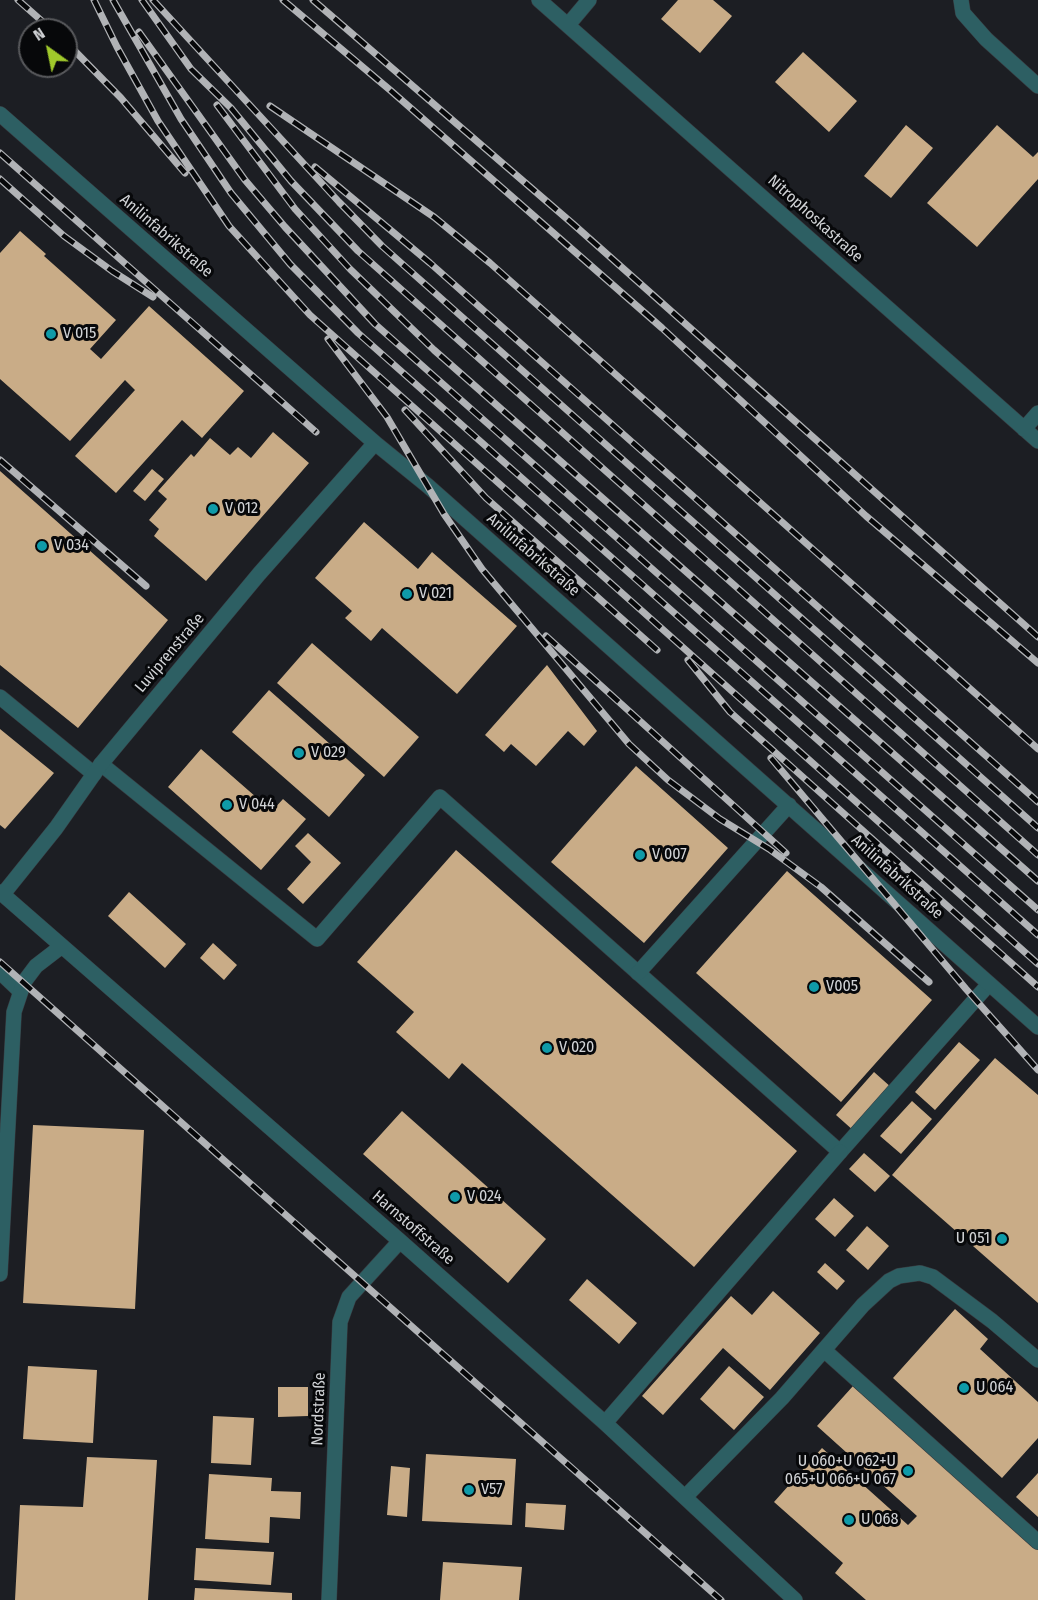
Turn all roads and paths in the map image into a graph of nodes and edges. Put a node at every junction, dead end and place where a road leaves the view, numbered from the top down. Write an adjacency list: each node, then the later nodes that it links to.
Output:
1 (539, 0): 4 (street, Nitrophoskastraße)
2 (589, 0): 4 (street)
3 (961, 0): 5 (street)
4 (568, 25): 8 (street, Nitrophoskastraße)
5 (1038, 86)
6 (0, 114): 10 (street, Anilinfabrikstraße)
7 (1038, 413): 8 (street)
8 (1024, 429): 9 (street, Nitrophoskastraße)
9 (1038, 441)
10 (375, 443): 12 (street, Luviprenstraße); 13 (street, Anilinfabrikstraße)
11 (0, 697): 12 (street)
12 (97, 769): 14 (street, Luviprenstraße); 17 (street)
13 (789, 805): 17 (street); 18 (street, Anilinfabrikstraße)
14 (3, 899): 15 (street, Harnstoffstraße)
15 (62, 946): 19 (street); 22 (street, Harnstoffstraße)
16 (0, 972): 19 (street)
17 (638, 973): 21 (street)
18 (989, 984): 20 (street, Anilinfabrikstraße); 21 (street)
19 (20, 991): 23 (street)
20 (1038, 1027)
21 (840, 1152): 26 (street)
22 (400, 1241): 26 (street, Harnstoffstraße); 29 (street, Nordstraße)
23 (0, 1274)
24 (824, 1350): 25 (street); 27 (street); 28 (street)
25 (1038, 1360)
26 (605, 1423): 27 (street, Harnstoffstraße)
27 (685, 1497): 30 (street, Harnstoffstraße)
28 (1038, 1542)
29 (329, 1600)
30 (795, 1600)

